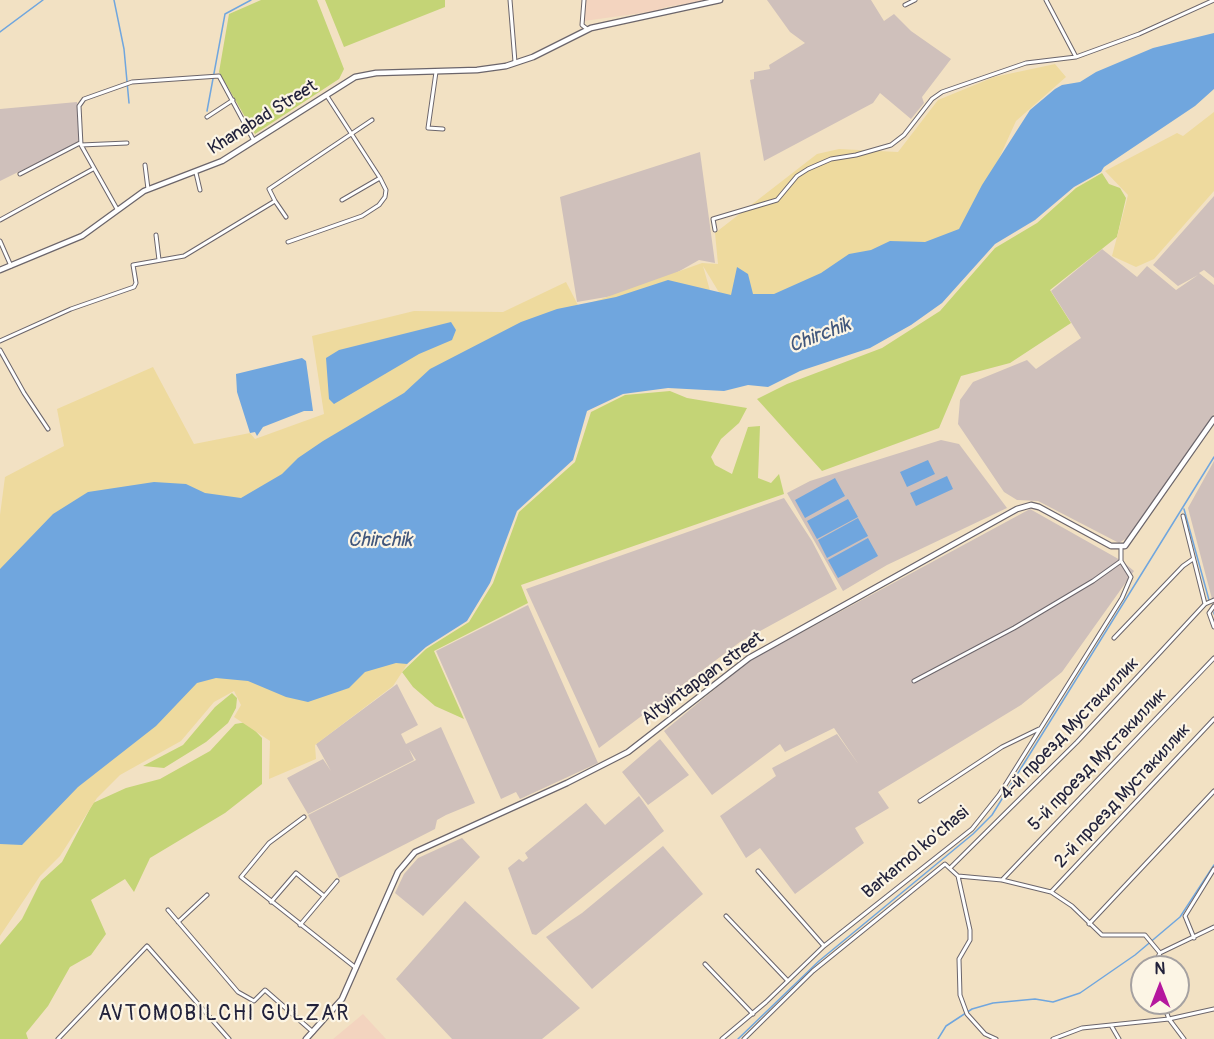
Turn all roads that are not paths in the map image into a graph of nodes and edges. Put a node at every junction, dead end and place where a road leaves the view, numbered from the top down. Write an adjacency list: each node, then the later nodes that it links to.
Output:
1 (510, 0): 10 (street)
2 (585, 0): 8 (street)
3 (720, 0): 8 (street, Khanabad Street)
4 (915, 0): 7 (street)
5 (1046, 0): 9 (street)
6 (1214, 0): 9 (street)
7 (905, 5)
8 (587, 29): 10 (street, Khanabad Street)
9 (1076, 57): 33 (street)
10 (515, 64): 11 (street, Khanabad Street)
11 (436, 72): 12 (street, Khanabad Street); 16 (street)
12 (326, 94): 17 (street); 18 (street, Khanabad Street)
13 (233, 100): 14 (street); 18 (street); 20 (street)
14 (207, 117)
15 (372, 120): 17 (street)
16 (443, 129)
17 (351, 135): 25 (street); 29 (street)
18 (254, 141): 23 (street, Khanabad Street)
19 (127, 143): 20 (street)
20 (81, 144): 22 (street); 24 (street)
21 (145, 165): 26 (street)
22 (94, 169): 30 (street); 32 (street)
23 (196, 173): 26 (street, Khanabad Street); 27 (street)
24 (20, 174)
25 (380, 178): 28 (street); 35 (street)
26 (148, 189): 30 (street, Khanabad Street)
27 (200, 190)
28 (342, 200)
29 (275, 201): 31 (street); 37 (street)
30 (118, 210): 38 (street, Khanabad Street)
31 (286, 217)
32 (0, 220)
33 (715, 230)
34 (156, 235): 37 (street)
35 (288, 242)
36 (1, 244): 38 (street)
37 (159, 261): 40 (street)
38 (11, 266): 39 (street, Khanabad Street)
39 (0, 270)
40 (0, 341)
41 (0, 350): 42 (street)
42 (5, 356): 43 (street); 45 (street)
43 (0, 358)
44 (1214, 419): 47 (street)
45 (48, 429)
46 (1183, 516): 48 (street)
47 (1121, 547): 49 (street, Barkamol ko'chasi); 83 (street, Altyintapgan street)
48 (1193, 559): 51 (street); 55 (street)
49 (1121, 561): 57 (street); 59 (street, Barkamol ko'chasi)
50 (1214, 600): 51 (street)
51 (1204, 606): 53 (street); 63 (street, 4-й проезд Мустакиллик)
52 (1214, 606): 53 (street)
53 (1209, 613): 54 (street)
54 (1214, 627)
55 (1114, 638)
56 (1214, 658): 67 (street, 5-й проезд Мустакиллик)
57 (914, 681)
58 (1214, 719): 69 (street, 2-й проезд Мустакиллик)
59 (1040, 729): 61 (street); 80 (street, Barkamol ko'chasi)
60 (1214, 790): 76 (street)
61 (920, 801)
62 (304, 817): 72 (street)
63 (950, 868): 66 (street); 96 (street, 4-й проезд Мустакиллик)
64 (1214, 869): 79 (street)
65 (758, 871): 80 (street)
66 (958, 876): 67 (street); 97 (street)
67 (1002, 880): 69 (street)
68 (337, 881): 71 (street)
69 (1051, 892): 76 (street)
70 (207, 895): 75 (street)
71 (324, 896): 72 (street); 77 (street)
72 (270, 902): 77 (street)
73 (168, 910): 75 (street)
74 (726, 916): 84 (street)
75 (178, 922): 90 (street)
76 (1089, 924): 81 (street)
77 (300, 925): 83 (street)
78 (1214, 927): 79 (street)
79 (1194, 938): 81 (street)
80 (824, 946): 84 (street, Barkamol ko'chasi)
81 (1160, 953)
82 (705, 964): 86 (street)
83 (356, 968): 90 (street, Altyintapgan street)
84 (787, 980): 86 (street, Barkamol ko'chasi)
85 (1214, 1010): 88 (street)
86 (753, 1014): 95 (street, Barkamol ko'chasi)
87 (1168, 1015): 88 (street)
88 (1169, 1019): 89 (street); 100 (street)
89 (1112, 1027): 91 (street); 99 (street)
90 (313, 1032): 94 (street, Altyintapgan street)
91 (1061, 1037): 98 (street)
92 (58, 1039): 93 (street)
93 (229, 1039)
94 (306, 1039)
95 (722, 1039)
96 (744, 1039)
97 (996, 1039)
98 (1053, 1039)
99 (1119, 1039)
100 (1184, 1039)

